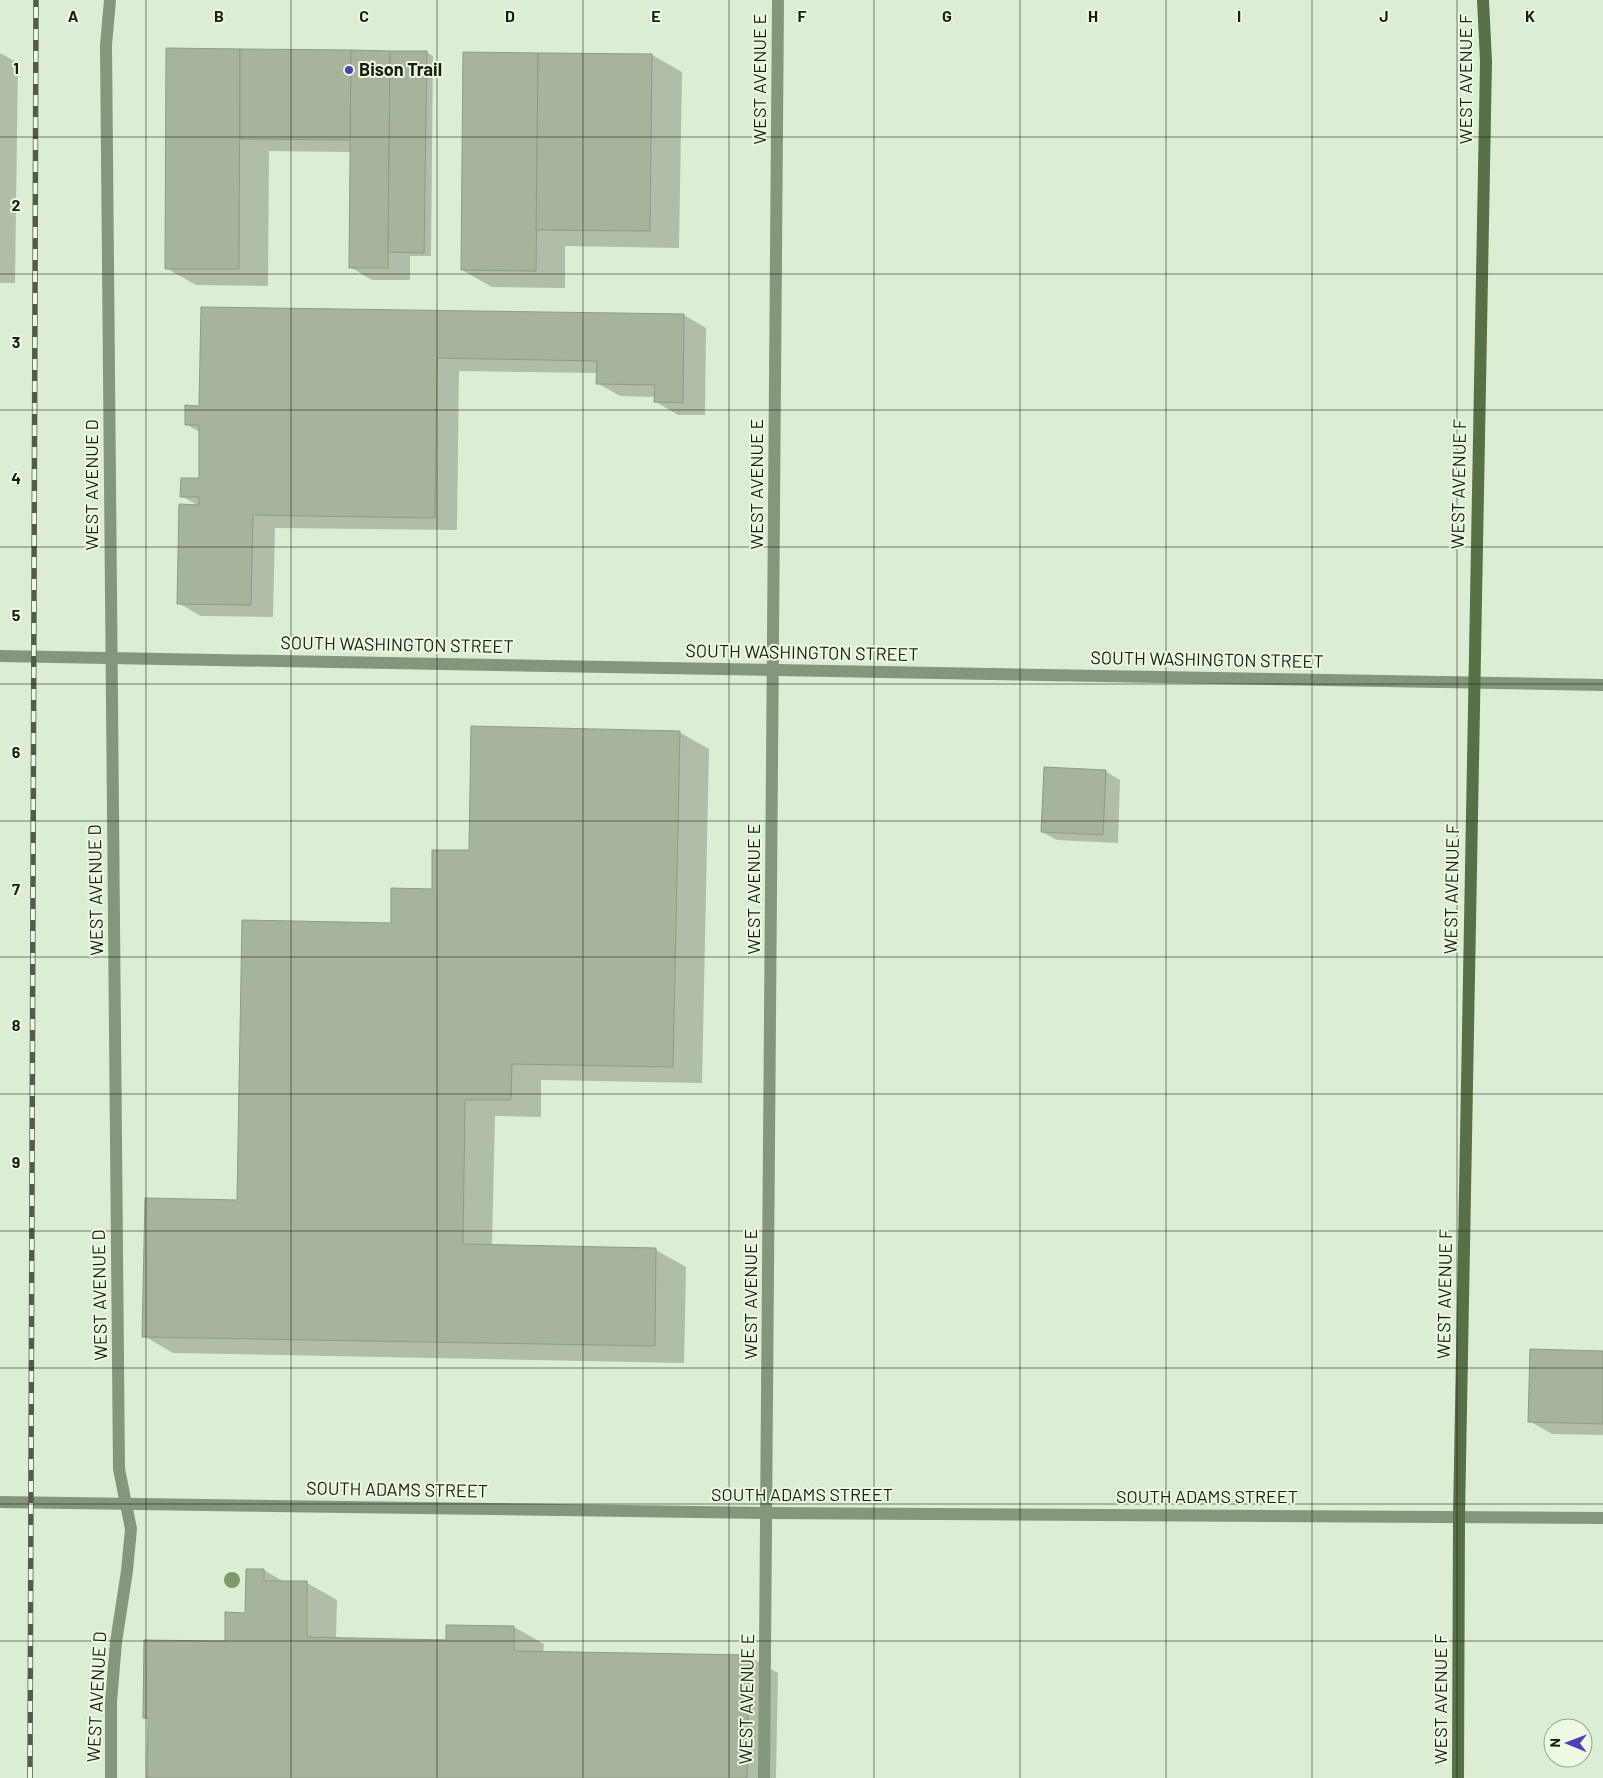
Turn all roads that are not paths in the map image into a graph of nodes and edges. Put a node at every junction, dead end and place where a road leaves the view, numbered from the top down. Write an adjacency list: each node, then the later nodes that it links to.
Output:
1 (110, 0): 5 (street, WEST AVENUE D)
2 (778, 0): 6 (street, WEST AVENUE E)
3 (1484, 0): 7 (street, WEST AVENUE F)
4 (0, 656): 5 (street, SOUTH WASHINGTON STREET)
5 (111, 656): 6 (street, SOUTH WASHINGTON STREET); 10 (street, WEST AVENUE D)
6 (773, 670): 7 (street, SOUTH WASHINGTON STREET); 11 (street, WEST AVENUE E)
7 (1473, 683): 8 (street, SOUTH WASHINGTON STREET); 12 (street, WEST AVENUE F)
8 (1603, 684)
9 (0, 1502): 10 (street, SOUTH ADAMS STREET)
10 (127, 1503): 11 (street, SOUTH ADAMS STREET); 14 (street, WEST AVENUE D)
11 (767, 1513): 12 (street, SOUTH ADAMS STREET); 15 (street, WEST AVENUE E)
12 (1459, 1516): 13 (street, SOUTH ADAMS STREET); 16 (street, WEST AVENUE F)
13 (1603, 1518)
14 (111, 1778)
15 (764, 1778)
16 (1458, 1778)

